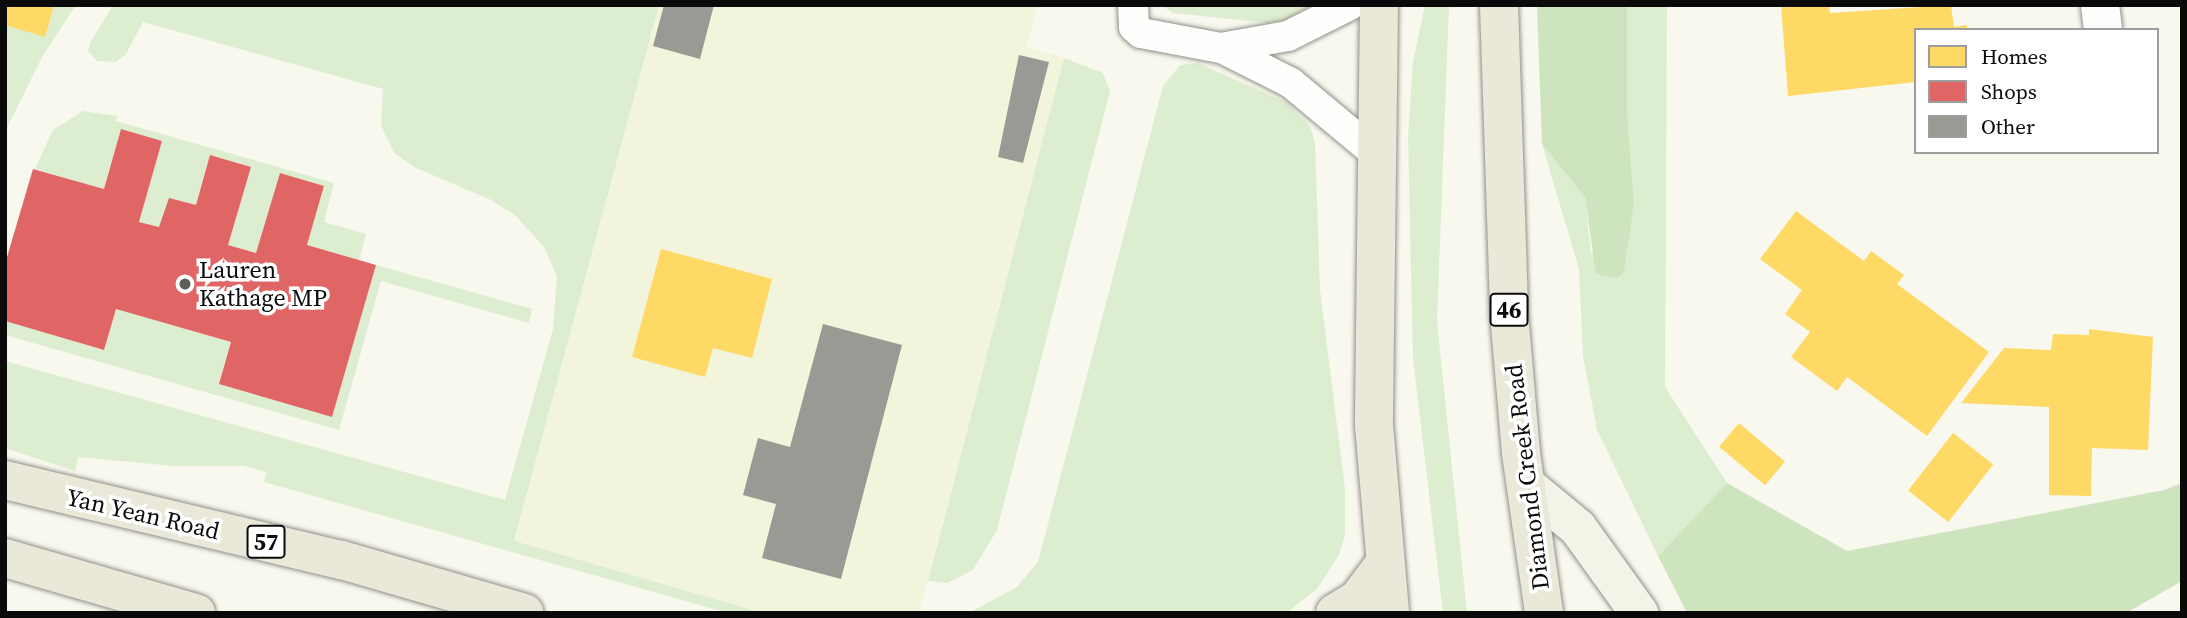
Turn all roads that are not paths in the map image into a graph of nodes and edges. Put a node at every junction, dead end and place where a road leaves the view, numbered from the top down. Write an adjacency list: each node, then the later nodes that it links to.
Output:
1 (1132, 5): 7 (lane)
2 (1350, 5): 7 (lane)
3 (1379, 5): 8 (main road)
4 (1499, 5): 10 (main road, Diamond Creek Road / 46)
5 (2100, 5): 6 (street)
6 (2103, 28)
7 (1221, 48): 8 (lane)
8 (1375, 153): 12 (main road)
9 (5, 480): 14 (main road, Yan Yean Road / 57)
10 (1526, 485): 17 (main road, Diamond Creek Road / 46); 18 (main road)
11 (5, 558): 13 (main road)
12 (1382, 567): 15 (main road); 16 (main road)
13 (196, 613)
14 (524, 613)
15 (1335, 613)
16 (1390, 613)
17 (1544, 613)
18 (1639, 613)

